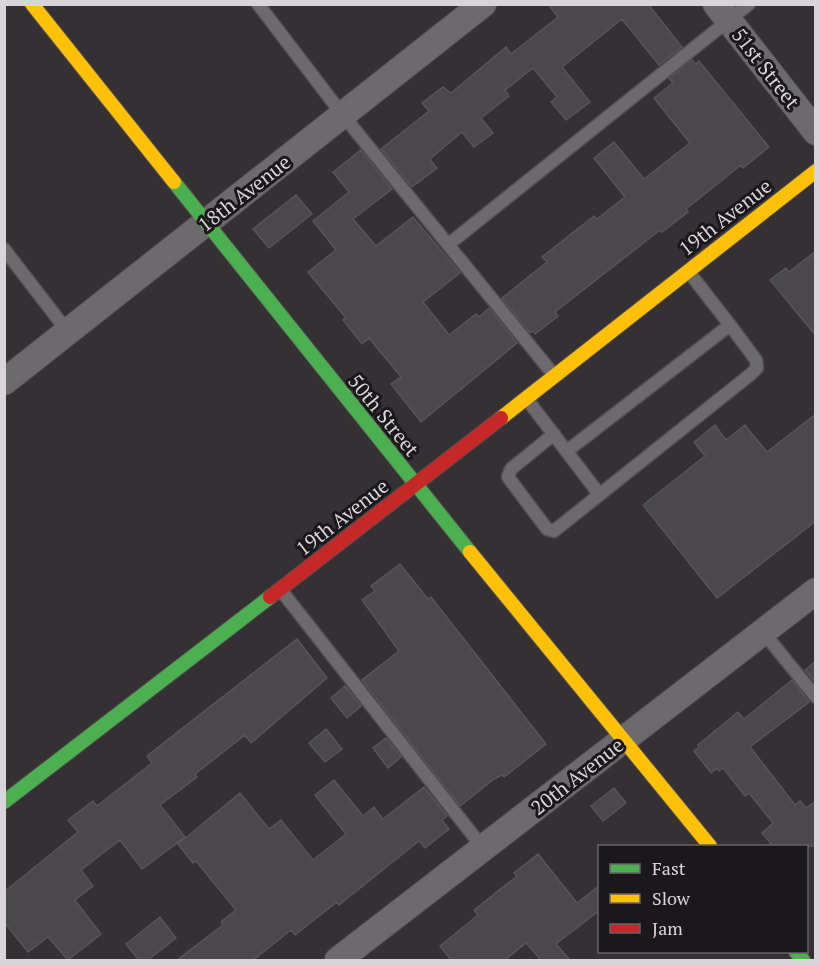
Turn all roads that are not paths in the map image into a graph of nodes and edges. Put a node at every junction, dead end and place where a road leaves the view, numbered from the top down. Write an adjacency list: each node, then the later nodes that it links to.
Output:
1 (32, 4): 9 (street, 50th Street)
2 (258, 4): 6 (lane)
3 (483, 4): 6 (street, 18th Avenue)
4 (749, 4): 5 (lane)
5 (722, 13): 7 (street, 51st Street); 10 (lane)
6 (342, 114): 9 (street, 18th Avenue); 10 (lane)
7 (816, 132)
8 (816, 171): 12 (street, 19th Avenue)
9 (206, 223): 14 (street, 18th Avenue); 20 (street, 50th Street)
10 (449, 244): 15 (lane)
11 (4, 249): 14 (lane)
12 (688, 271): 13 (lane); 15 (street, 19th Avenue)
13 (730, 325): 19 (lane); 21 (lane)
14 (68, 332): 16 (street, 18th Avenue)
15 (554, 375): 17 (street, 19th Avenue)
16 (4, 382)
17 (526, 398): 18 (lane); 20 (street, 19th Avenue)
18 (554, 434): 19 (lane); 21 (lane)
19 (567, 451): 21 (lane)
20 (415, 485): 22 (street, 19th Avenue); 26 (street, 50th Street)
21 (599, 494)
22 (280, 589): 27 (street, 19th Avenue); 29 (lane)
23 (816, 591): 24 (street, 20th Avenue)
24 (763, 632): 25 (lane); 26 (street, 20th Avenue)
25 (816, 697)
26 (624, 740): 28 (street, 50th Street); 29 (street, 20th Avenue)
27 (4, 802)
28 (709, 845)
29 (483, 848): 30 (street, 20th Avenue)
30 (338, 960)

